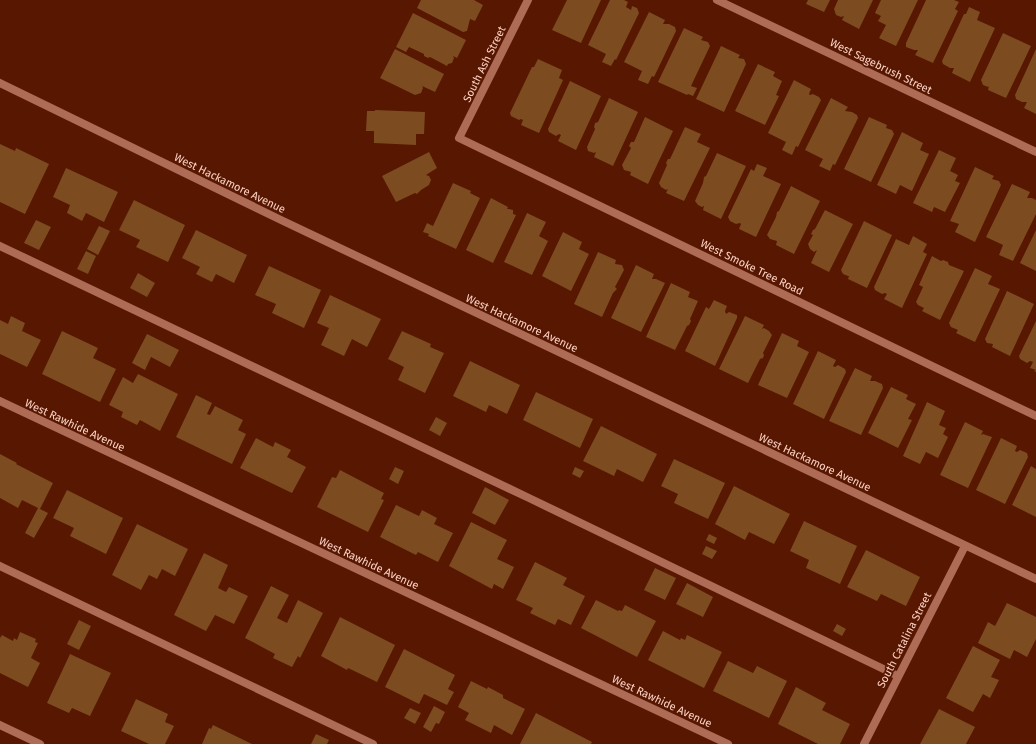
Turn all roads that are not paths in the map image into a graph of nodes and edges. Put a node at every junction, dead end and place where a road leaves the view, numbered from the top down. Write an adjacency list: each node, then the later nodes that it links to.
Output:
1 (528, 0): 4 (street, South Ash Street)
2 (717, 0): 5 (street, West Sagebrush Street)
3 (0, 83): 9 (street, West Hackamore Avenue)
4 (459, 138): 8 (street, West Smoke Tree Road)
5 (1036, 152)
6 (0, 246): 12 (street)
7 (0, 401): 16 (street, West Rawhide Avenue)
8 (1036, 416)
9 (965, 546): 11 (street, West Hackamore Avenue); 12 (street, South Catalina Street)
10 (0, 566): 15 (street)
11 (1036, 580)
12 (898, 676): 17 (street, South Catalina Street)
13 (0, 725): 14 (street)
14 (40, 744)
15 (373, 744)
16 (728, 744)
17 (864, 744)

